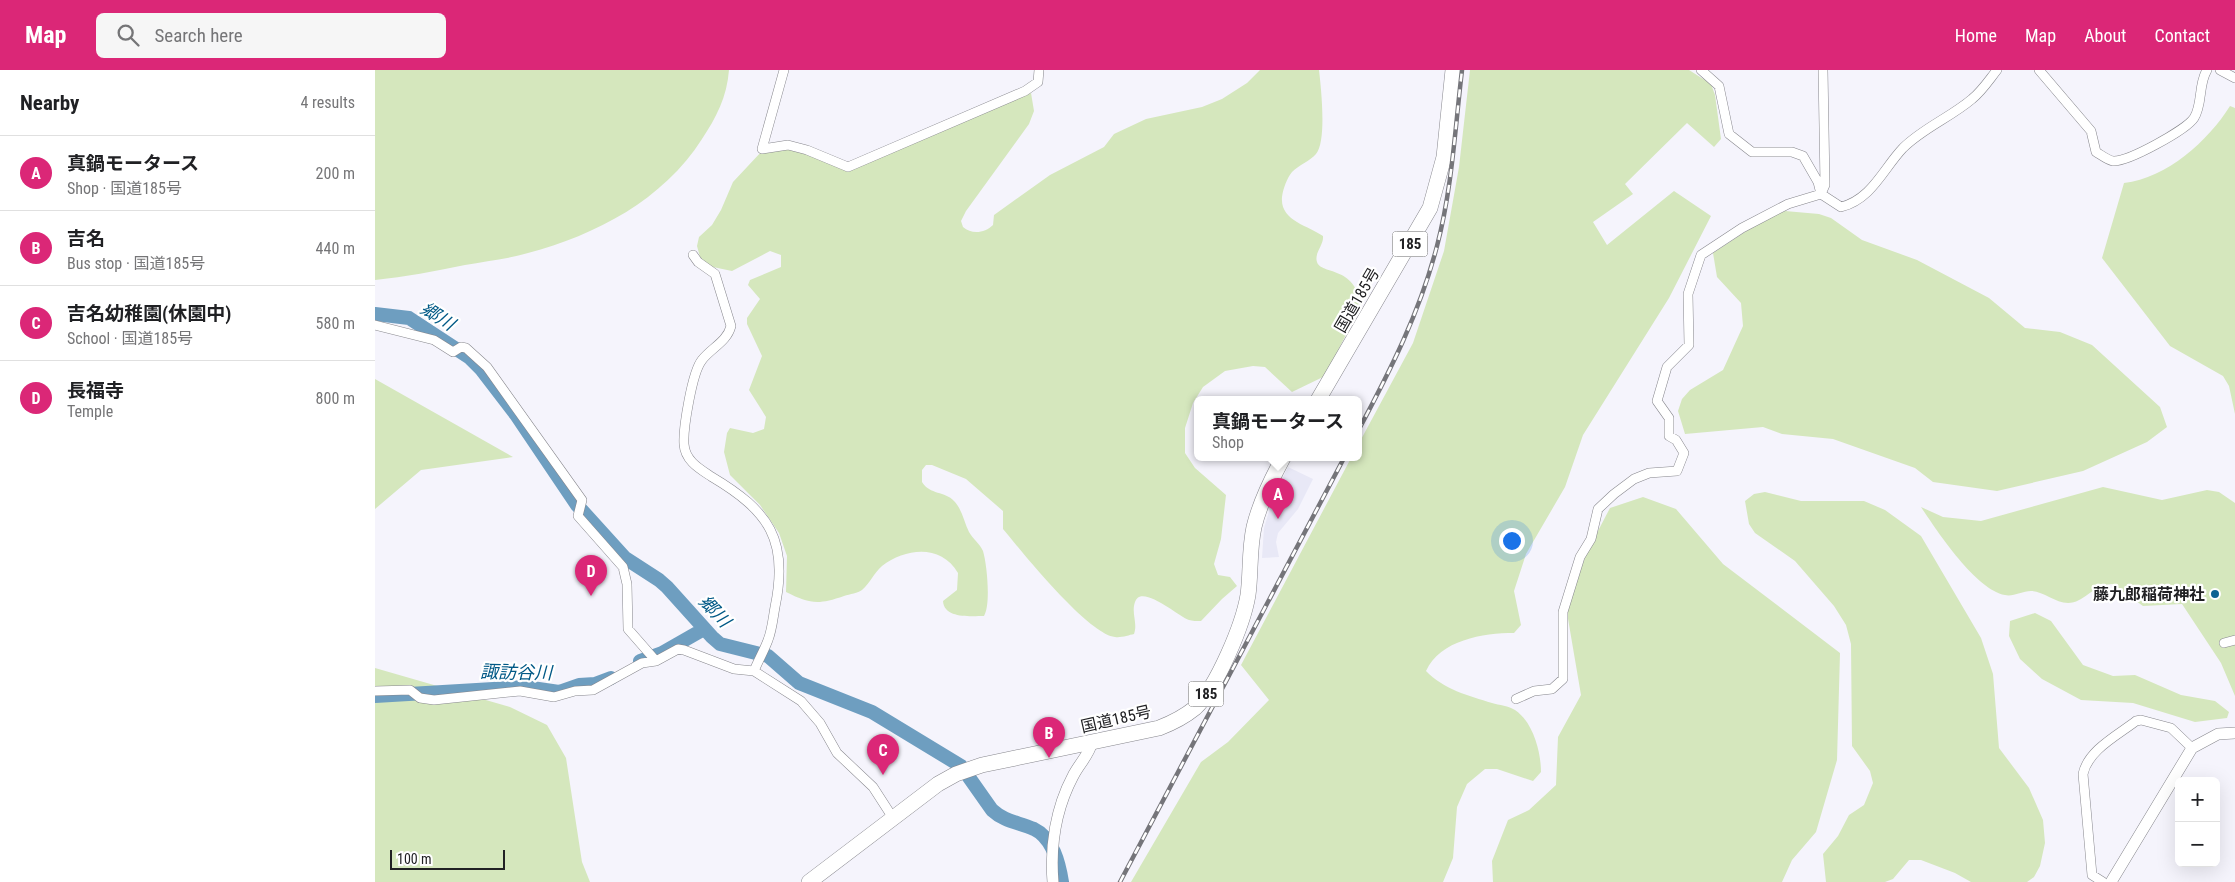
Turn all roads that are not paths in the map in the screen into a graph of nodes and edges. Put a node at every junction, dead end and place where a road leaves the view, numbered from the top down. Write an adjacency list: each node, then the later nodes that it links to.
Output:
1 (784, 70): 2 (street)
2 (1039, 70)
3 (1453, 70): 14 (highway, 国道185号 / 185)
4 (1701, 70): 11 (street)
5 (1823, 70): 11 (street)
6 (1997, 70): 11 (street)
7 (2039, 70): 8 (street)
8 (2207, 70)
9 (2220, 70): 10 (street)
10 (2235, 78)
11 (1821, 194): 21 (street)
12 (693, 255): 19 (street)
13 (375, 325): 18 (street)
14 (1320, 396)
15 (1282, 461): 23 (highway, 国道185号 / 185)
16 (2235, 640): 17 (street)
17 (2224, 643)
18 (653, 658): 19 (street); 20 (street)
19 (754, 671): 25 (street)
20 (375, 691)
21 (1515, 699)
22 (2235, 734): 24 (street)
23 (1092, 742): 25 (highway, 国道185号 / 185); 27 (street)
24 (2192, 748): 28 (street); 29 (street)
25 (893, 818): 26 (highway, 国道185号 / 185)
26 (809, 882)
27 (1053, 882)
28 (2103, 882)
29 (2111, 882)

